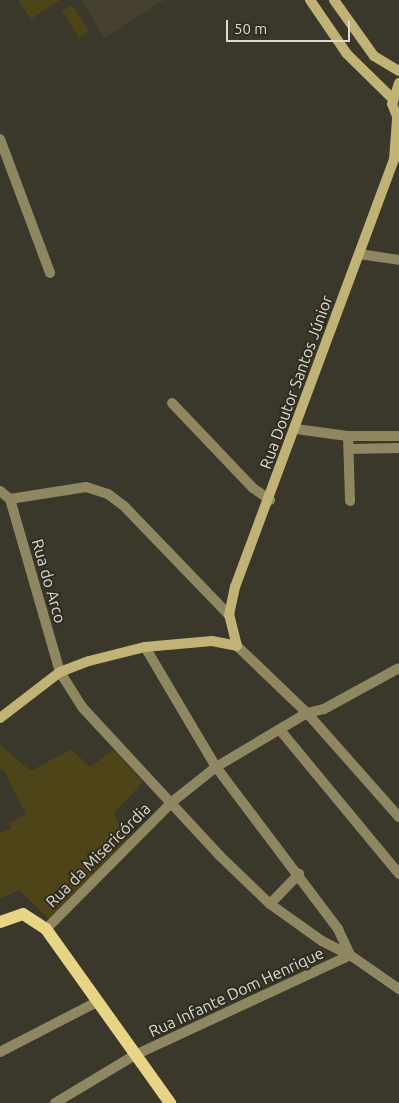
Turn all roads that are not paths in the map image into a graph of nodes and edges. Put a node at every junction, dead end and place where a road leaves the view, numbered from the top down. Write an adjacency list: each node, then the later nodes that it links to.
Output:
1 (310, 0): 5 (street)
2 (334, 0): 3 (street)
3 (399, 72)
4 (399, 84): 5 (street)
5 (392, 98): 6 (street, Rua Doutor Santos Júnior)
6 (398, 120): 8 (street, Rua Doutor Santos Júnior)
7 (0, 139): 11 (street)
8 (396, 157): 9 (street, Rua Doutor Santos Júnior)
9 (358, 254): 10 (street); 13 (street, Rua Doutor Santos Júnior)
10 (399, 260)
11 (50, 273)
12 (172, 403): 20 (street)
13 (296, 429): 14 (street); 20 (street, Rua Doutor Santos Júnior)
14 (348, 436): 15 (street); 17 (street)
15 (399, 436)
16 (399, 448): 17 (street)
17 (348, 449): 21 (street)
18 (0, 492): 19 (street)
19 (10, 499): 22 (street); 26 (street, Rua do Arco)
20 (270, 500): 22 (street, Rua Doutor Santos Júnior)
21 (350, 501)
22 (229, 615): 23 (street)
23 (237, 646): 24 (street); 27 (street)
24 (145, 647): 26 (street); 30 (street)
25 (399, 668): 27 (street, Rua da Misericórdia)
26 (60, 672): 28 (street); 31 (street, Rua do Arco)
27 (307, 714): 29 (street, Rua da Misericórdia); 32 (street)
28 (0, 718)
29 (280, 730): 30 (street, Rua da Misericórdia); 34 (street)
30 (216, 767): 31 (street, Rua da Misericórdia); 33 (street)
31 (172, 802): 35 (street, Rua do Arco); 37 (street, Rua da Misericórdia)
32 (399, 817)
33 (299, 874): 35 (street); 38 (street)
34 (399, 874)
35 (270, 904): 38 (street, Rua do Arco)
36 (0, 922): 37 (main road)
37 (46, 929): 40 (main road)
38 (350, 955): 39 (street, Rua do Arco); 42 (street, Rua Infante Dom Henrique)
39 (399, 989)
40 (98, 1002): 41 (street); 42 (main road)
41 (0, 1052)
42 (135, 1055): 43 (street, Rua Infante Dom Henrique); 44 (main road)
43 (55, 1103)
44 (170, 1103)

